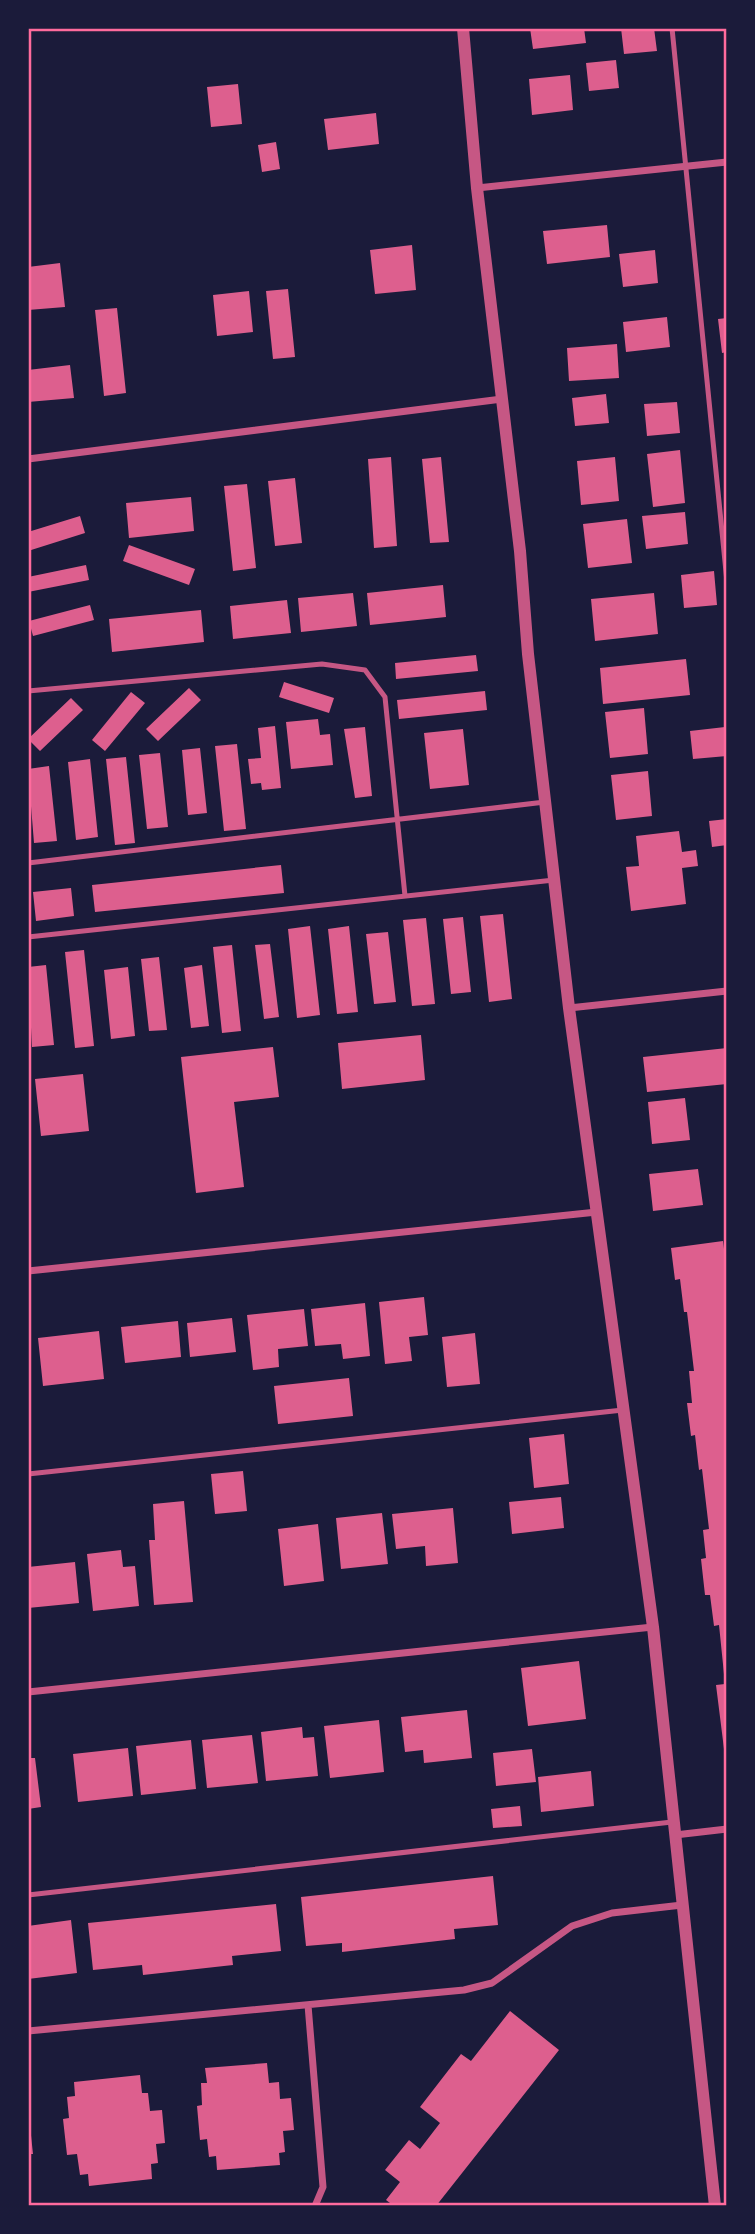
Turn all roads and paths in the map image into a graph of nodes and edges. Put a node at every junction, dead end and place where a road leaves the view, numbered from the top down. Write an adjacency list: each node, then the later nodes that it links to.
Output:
1 (463, 28): 5 (street)
2 (672, 28): 4 (lane)
3 (727, 162): 4 (street)
4 (688, 166): 5 (street); 8 (lane)
5 (477, 188): 6 (street)
6 (502, 399): 7 (street); 10 (street)
7 (28, 458)
8 (727, 582)
9 (28, 691): 11 (lane)
10 (545, 802): 11 (lane); 13 (street)
11 (397, 819): 12 (lane); 14 (lane)
12 (28, 863)
13 (554, 880): 14 (lane); 17 (street)
14 (405, 897): 15 (lane)
15 (28, 937)
16 (727, 992): 17 (street)
17 (569, 1008): 18 (street)
18 (597, 1212): 19 (street); 20 (street)
19 (28, 1272)
20 (624, 1410): 21 (lane); 22 (street)
21 (28, 1474)
22 (653, 1627): 23 (street); 24 (street)
23 (28, 1692)
24 (674, 1828): 25 (street); 26 (lane); 27 (street)
25 (727, 1829)
26 (28, 1895)
27 (682, 1905): 28 (street); 31 (street)
28 (308, 2005): 29 (street); 30 (street)
29 (28, 2031)
30 (315, 2206)
31 (715, 2206)

